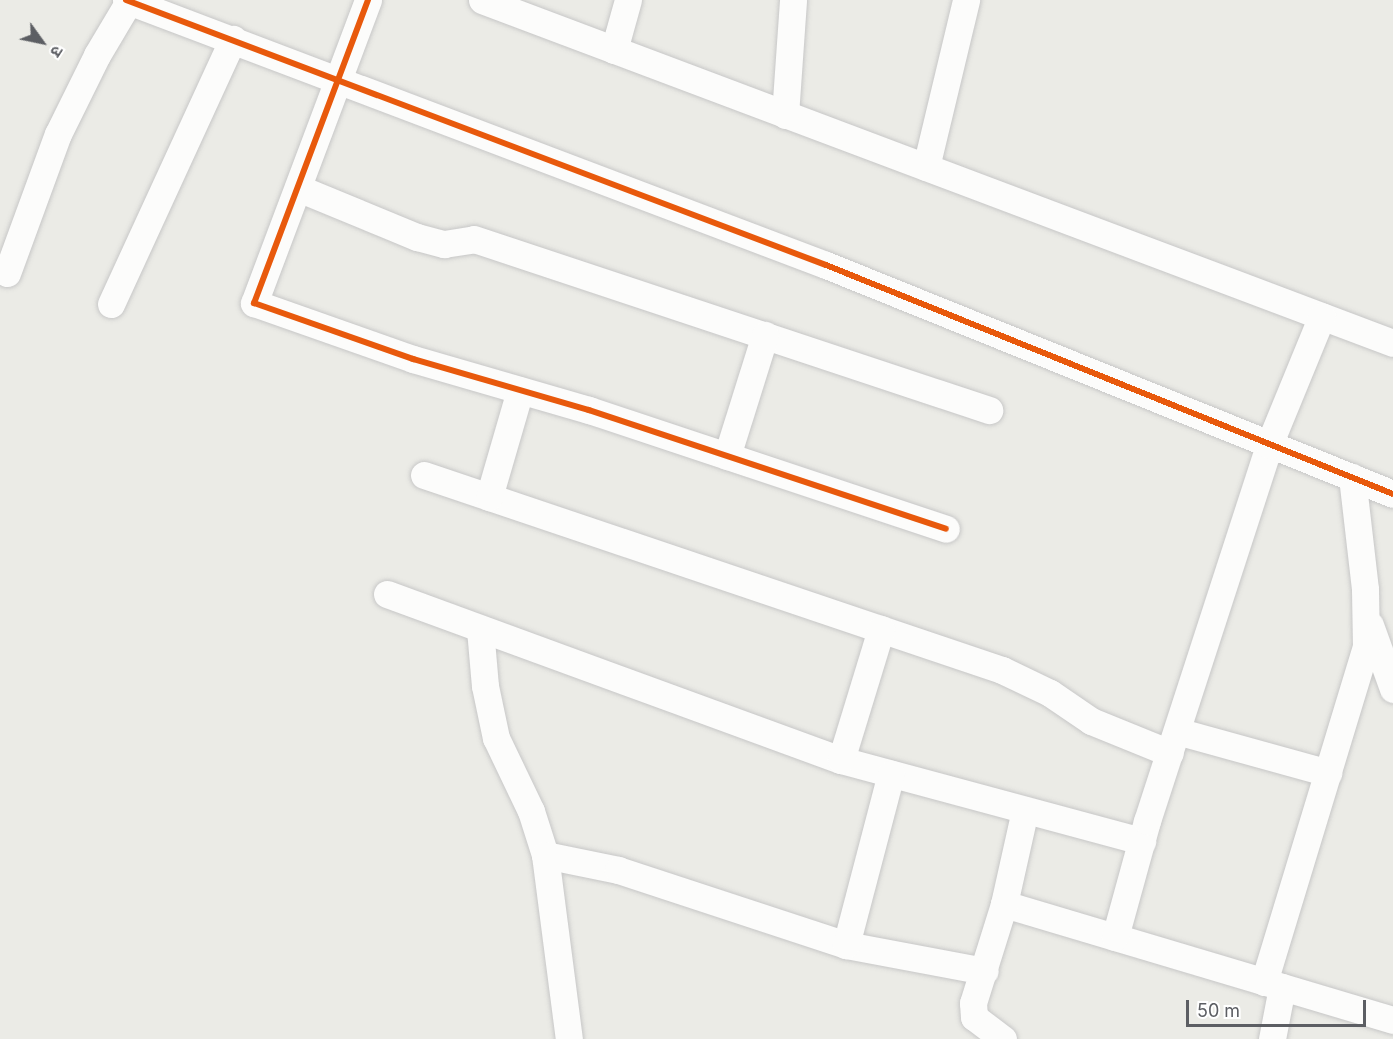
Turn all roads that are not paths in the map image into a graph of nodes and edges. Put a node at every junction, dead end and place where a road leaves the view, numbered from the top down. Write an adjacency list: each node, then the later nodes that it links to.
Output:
1 (368, 0): 9 (street)
2 (482, 0): 8 (street)
3 (628, 0): 8 (street)
4 (793, 0): 10 (street)
5 (966, 0): 11 (street)
6 (128, 1): 7 (street); 13 (street)
7 (233, 39): 9 (street); 14 (street)
8 (614, 50): 10 (street)
9 (339, 80): 12 (street); 20 (street)
10 (785, 115): 11 (street)
11 (926, 167): 15 (street)
12 (298, 188): 16 (street); 18 (street)
13 (7, 273)
14 (111, 304)
15 (1322, 316): 17 (street); 20 (street)
16 (765, 335): 19 (street); 21 (street)
17 (1393, 343)
18 (520, 390): 21 (street); 25 (street)
19 (989, 410)
20 (1269, 445): 23 (street); 32 (street)
21 (727, 456): 26 (street)
22 (424, 475): 25 (street)
23 (1352, 477): 24 (street); 28 (street)
24 (1393, 494)
25 (489, 497): 30 (street)
26 (946, 530)
27 (387, 594): 29 (street)
28 (1367, 615): 31 (street); 34 (street)
29 (480, 628): 33 (street); 38 (street)
30 (881, 629): 32 (street); 33 (street)
31 (1393, 689)
32 (1173, 742): 34 (street); 37 (street)
33 (841, 760): 35 (street)
34 (1328, 773): 43 (street)
35 (891, 774): 36 (street); 41 (street)
36 (1025, 810): 37 (street); 39 (street)
37 (1142, 841): 40 (street)
38 (545, 855): 41 (street); 45 (street)
39 (1004, 904): 40 (street); 42 (street)
40 (1115, 937): 43 (street)
41 (846, 945): 42 (street)
42 (985, 970): 46 (street)
43 (1273, 984): 44 (street); 47 (street)
44 (1393, 1020)
45 (569, 1039)
46 (1003, 1039)
47 (1272, 1039)

